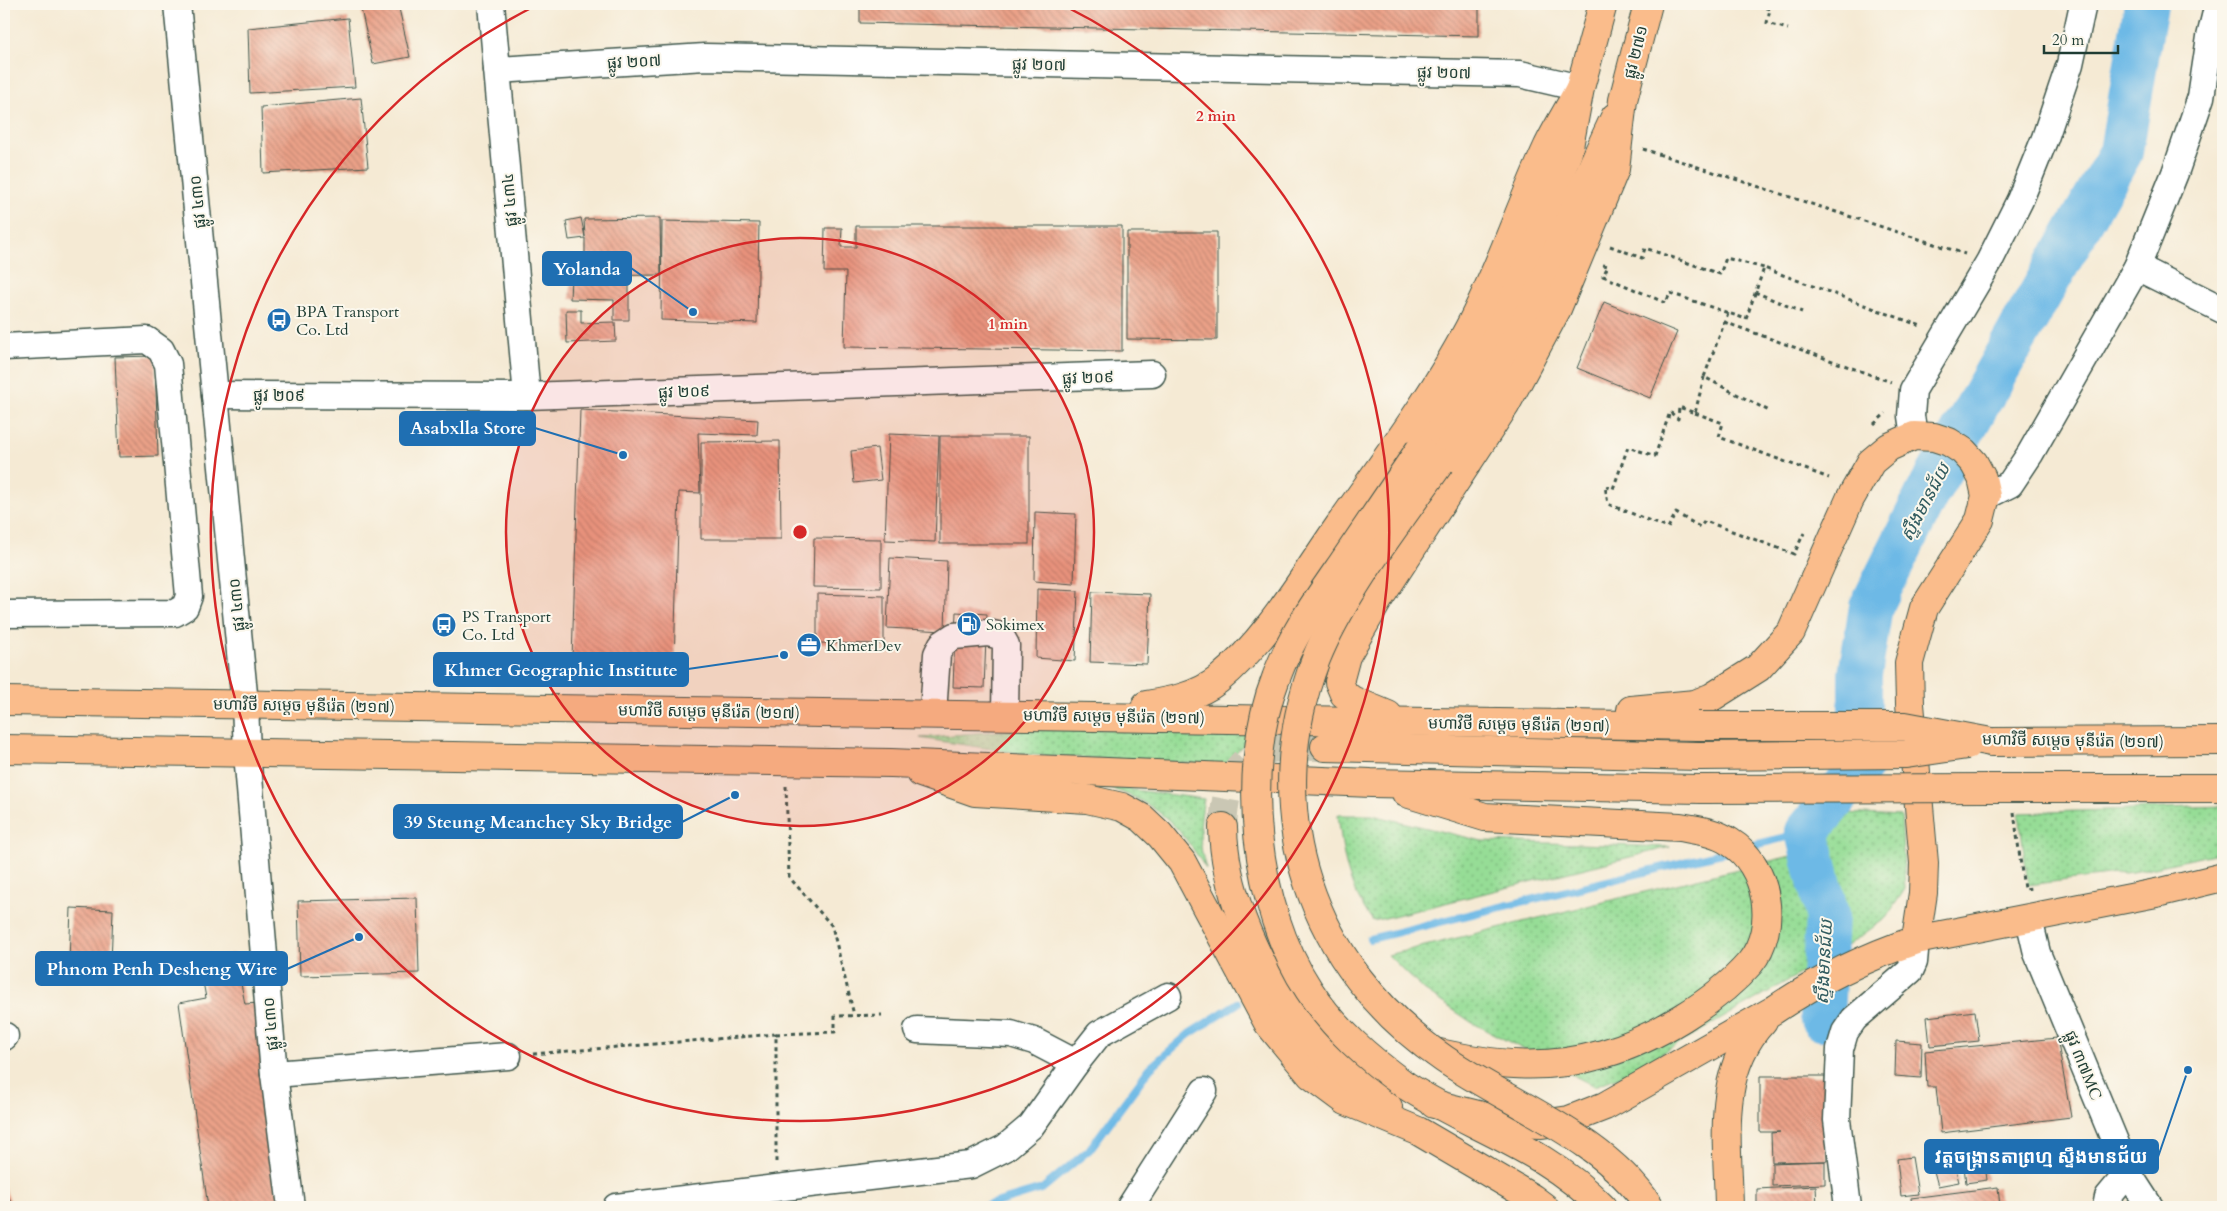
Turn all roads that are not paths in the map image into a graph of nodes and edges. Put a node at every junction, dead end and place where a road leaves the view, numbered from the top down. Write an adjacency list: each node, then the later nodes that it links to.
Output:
1 (177, 4): 14 (street, ផ្លូវ ៤៣០)
2 (491, 4): 7 (street, ផ្លូវ ៤៣៤)
3 (1603, 4): 8 (main road)
4 (1648, 4): 9 (main road, ផ្លូវ ២៧១)
5 (2083, 4): 16 (street)
6 (2218, 4): 10 (street)
7 (497, 70): 8 (street, ផ្លូវ ២០៧); 15 (street, ផ្លូវ ៤៣៤)
8 (1580, 88): 17 (main road); 24 (main road)
9 (1623, 100): 17 (main road); 25 (main road)
10 (2138, 267): 11 (street); 18 (street)
11 (2223, 310)
12 (4, 347): 19 (street)
13 (1152, 374): 15 (street, ផ្លូវ ២០៩)
14 (215, 395): 15 (street, ផ្លូវ ២០៩); 21 (street, ផ្លូវ ៤៣០)
15 (527, 396)
16 (1916, 436): 18 (main road); 26 (main road)
17 (1430, 456): 42 (main road, bridge); 47 (main road, bridge)
18 (1986, 495): 38 (main road)
19 (4, 614)
20 (4, 701): 21 (main road, មហាវិថី សម្តេច មុនីរ៉េត (២១៧))
21 (246, 704): 22 (main road, មហាវិថី សម្តេច មុនីរ៉េត (២១៧)); 31 (street, ផ្លូវ ៤៣០)
22 (932, 714): 23 (main road, មហាវិថី សម្តេច មុនីរ៉េត (២១៧)); 23 (street)
23 (1005, 715): 24 (main road, មហាវិថី សម្តេច មុនីរ៉េត (២១៧))
24 (1106, 716): 25 (main road, មហាវិថី សម្តេច មុនីរ៉េត (២១៧))
25 (1401, 721): 26 (main road, មហាវិថី សម្តេច មុនីរ៉េត (២១៧))
26 (1555, 725): 28 (main road, មហាវិថី សម្តេច មុនីរ៉េត (២១៧), bridge)
27 (2223, 741): 28 (main road, មហាវិថី សម្តេច មុនីរ៉េត (២១៧))
28 (1991, 742): 29 (main road, bridge)
29 (1325, 747)
30 (4, 749): 31 (main road)
31 (247, 753): 32 (main road); 45 (street, ផ្លូវ ៤៣០)
32 (891, 763): 33 (main road); 48 (main road)
33 (1371, 783): 34 (main road, bridge); 42 (main road)
34 (2223, 788)
35 (1223, 827): 48 (main road)
36 (2223, 877): 37 (main road)
37 (2029, 918): 38 (main road); 49 (street, ផ្លូវ ៣៧MC)
38 (1916, 940): 40 (main road); 57 (street)
39 (1168, 996): 44 (street)
40 (1784, 1003): 47 (main road); 56 (main road)
41 (917, 1030): 44 (street)
42 (1434, 1052): 55 (main road, bridge)
43 (508, 1056): 45 (street)
44 (1076, 1063): 51 (street)
45 (274, 1074): 50 (street, ផ្លូវ ៤៣០)
46 (1204, 1092): 52 (street)
47 (1434, 1104): 54 (main road)
48 (1418, 1131): 53 (main road)
49 (2128, 1173): 58 (street); 59 (street, ផ្លូវ ៣៧MC)
50 (291, 1207)
51 (616, 1207)
52 (1130, 1207)
53 (1544, 1207)
54 (1602, 1207)
55 (1650, 1207)
56 (1729, 1207)
57 (1848, 1207)
58 (2106, 1207)
59 (2150, 1207)

